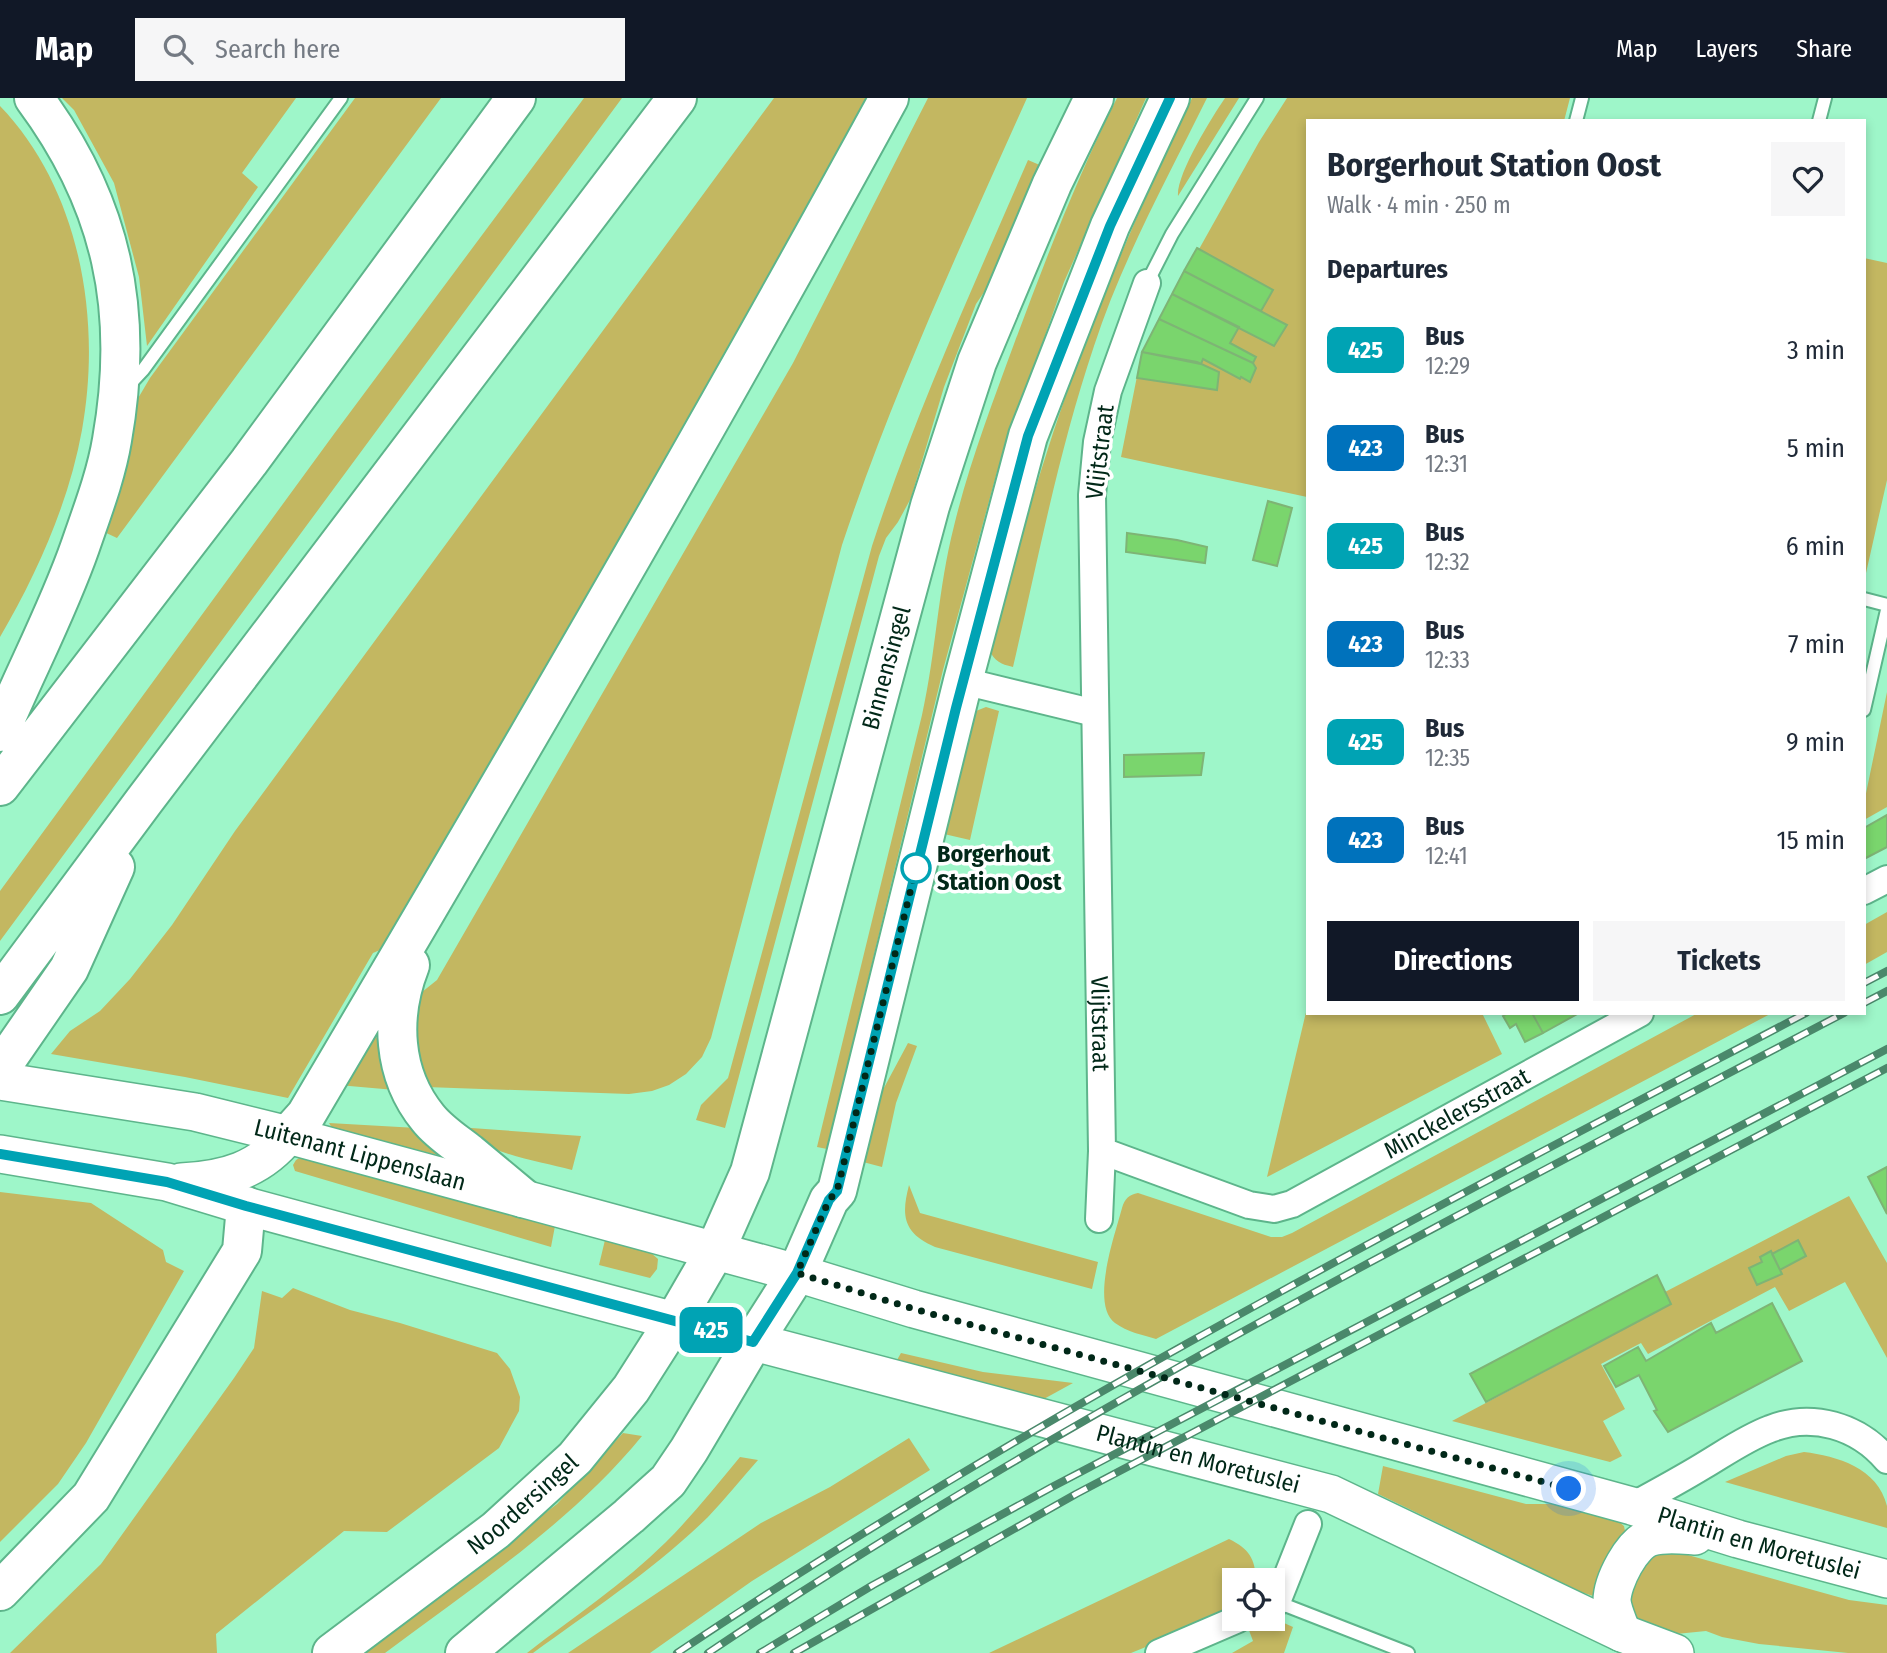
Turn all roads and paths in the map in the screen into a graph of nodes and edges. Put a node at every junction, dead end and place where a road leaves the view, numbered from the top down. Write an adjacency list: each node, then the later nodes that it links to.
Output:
1 (34, 98): 14 (main road)
2 (341, 98): 14 (lane)
3 (516, 98): 21 (main road)
4 (677, 98): 22 (main road)
5 (889, 98): 23 (main road)
6 (1094, 98): 37 (main road, Binnensingel)
7 (1170, 98): 17 (main road)
8 (1257, 98): 13 (lane)
9 (1582, 98): 11 (lane)
10 (1825, 98): 12 (lane)
11 (1577, 119)
12 (1820, 119)
13 (1147, 283): 19 (street, Vlijtstraat)
14 (118, 396): 20 (main road)
15 (1866, 600): 16 (lane)
16 (1887, 608): 18 (lane)
17 (963, 681): 19 (street); 38 (main road)
18 (1866, 701)
19 (1095, 713): 32 (street, Vlijtstraat)
20 (0, 732)
21 (0, 786)
22 (144, 801): 26 (main road); 28 (main road)
23 (454, 864): 31 (main road); 35 (main road)
24 (1887, 879): 25 (street)
25 (1866, 890)
26 (0, 995)
27 (1636, 1015): 32 (street, Minckelersstraat)
28 (0, 1069)
29 (0, 1081): 30 (main road, Luitenant Lippenslaan)
30 (179, 1109): 31 (main road, Luitenant Lippenslaan); 34 (main road)
31 (288, 1135): 34 (main road); 35 (main road, Luitenant Lippenslaan)
32 (1102, 1151): 36 (street, Vlijtstraat)
33 (0, 1154): 34 (main road)
34 (246, 1188): 39 (main road); 47 (main road)
35 (523, 1198): 37 (main road, Luitenant Lippenslaan)
36 (1099, 1219)
37 (715, 1251): 38 (main road, Plantin en Moretuslei); 39 (main road, Binnensingel)
38 (797, 1273): 40 (main road); 42 (main road, Plantin en Moretuslei)
39 (675, 1320): 40 (main road, Plantin en Moretuslei); 52 (main road, Noordersingel)
40 (753, 1342): 50 (main road, Plantin en Moretuslei); 51 (main road)
41 (1887, 1460): 42 (street, Plantin en Moretuslei)
42 (1632, 1506): 44 (main road, Plantin en Moretuslei)
43 (1308, 1524): 45 (street)
44 (1738, 1539): 46 (main road, Plantin en Moretuslei); 50 (main road)
45 (1285, 1579)
46 (1887, 1579)
47 (0, 1591)
48 (1285, 1607): 54 (lane)
49 (1222, 1626): 53 (street)
50 (1618, 1643): 55 (main road, Plantin en Moretuslei)
51 (474, 1648)
52 (332, 1653)
53 (1159, 1653)
54 (1408, 1653)
55 (1675, 1653)

